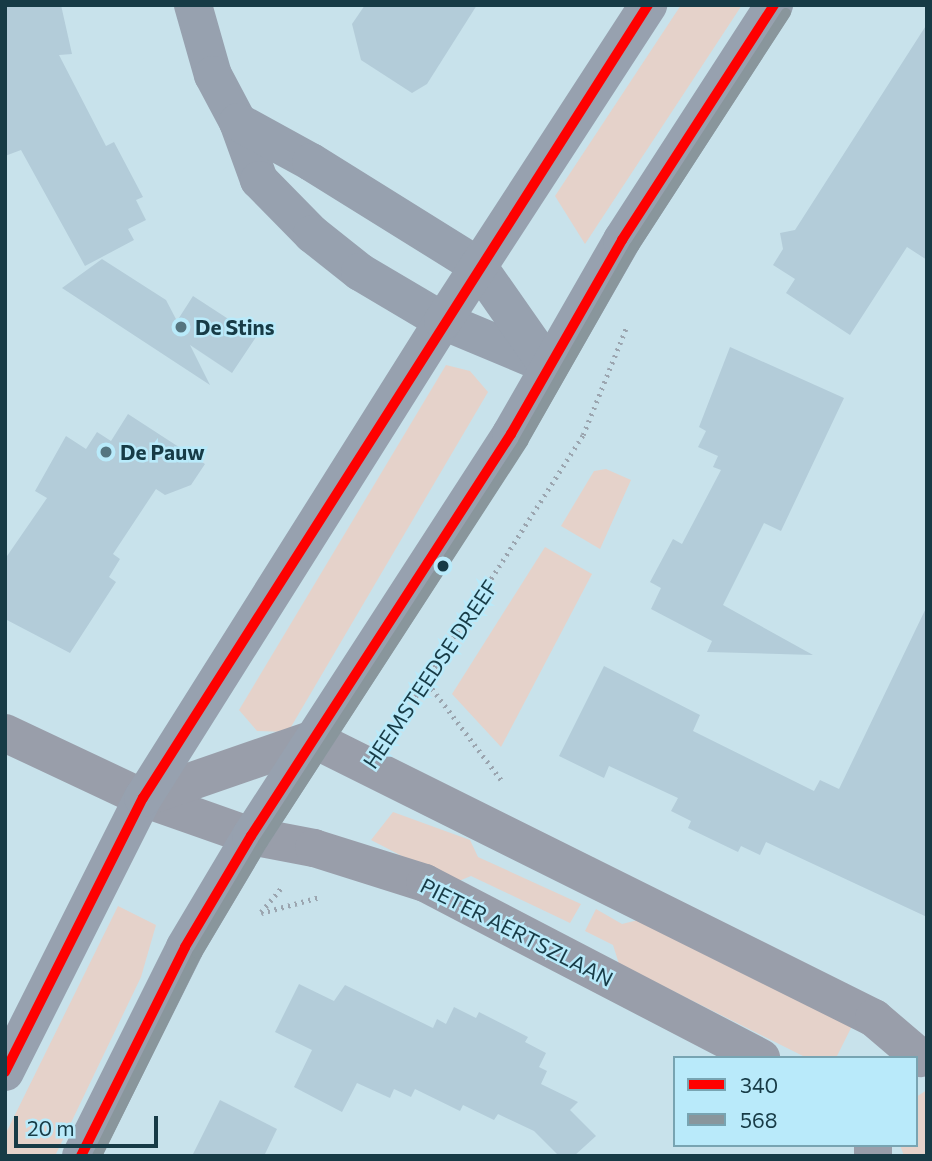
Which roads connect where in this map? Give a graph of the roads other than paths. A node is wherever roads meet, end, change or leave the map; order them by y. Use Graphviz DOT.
graph roads {
  1 [pos="193,5"];
  2 [pos="648,5"];
  3 [pos="774,5"];
  4 [pos="238,122"];
  5 [pos="478,266"];
  6 [pos="443,321"];
  7 [pos="548,365"];
  8 [pos="5,733"];
  9 [pos="313,739"];
  10 [pos="143,798"];
  11 [pos="251,836"];
  12 [pos="757,1056"];
  13 [pos="918,1056"];
  14 [pos="5,1072"];
  15 [pos="81,1156"];
  1 -- 4 [label="main road"];
  2 -- 5 [label="main road"];
  3 -- 7 [label="main road"];
  4 -- 5 [label="main road"];
  4 -- 6 [label="main road"];
  5 -- 6 [label="main road"];
  5 -- 7 [label="main road"];
  6 -- 7 [label="main road"];
  6 -- 10 [label="main road"];
  7 -- 9 [label="main road"];
  8 -- 10 [label="street, PIETER AERTSZLAAN"];
  9 -- 10 [label="street"];
  9 -- 11 [label="main road"];
  9 -- 13 [label="street"];
  10 -- 11 [label="street, PIETER AERTSZLAAN"];
  10 -- 14 [label="main road"];
  11 -- 12 [label="street, PIETER AERTSZLAAN"];
  11 -- 15 [label="main road"];
}
